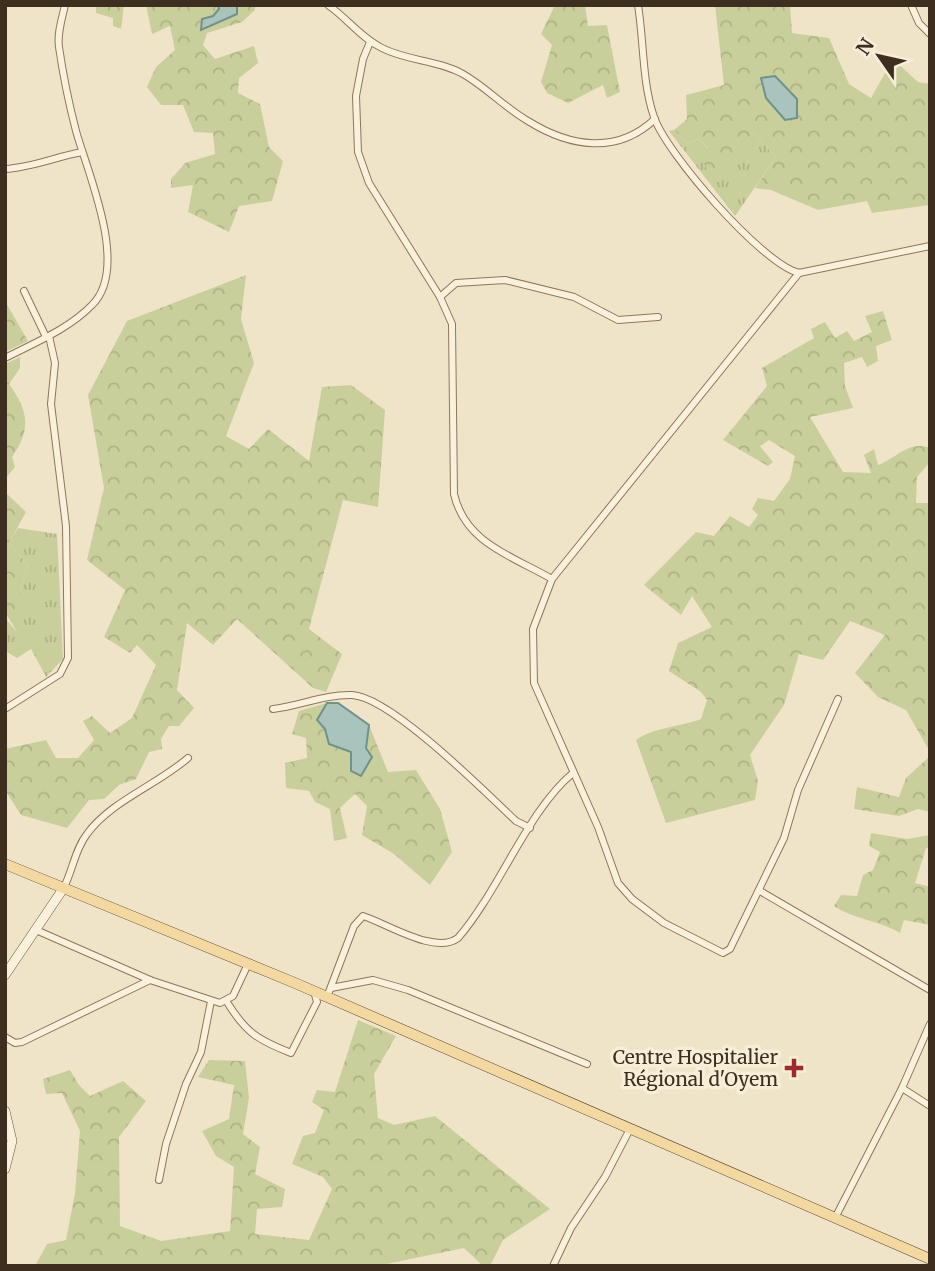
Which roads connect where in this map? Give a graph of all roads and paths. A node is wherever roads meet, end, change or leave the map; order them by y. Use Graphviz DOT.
graph roads {
  1 [pos="65,5"];
  2 [pos="328,5"];
  3 [pos="638,5"];
  4 [pos="911,5"];
  5 [pos="930,34"];
  6 [pos="369,41"];
  7 [pos="655,119"];
  8 [pos="82,152"];
  9 [pos="5,169"];
  10 [pos="930,246"];
  11 [pos="799,273"];
  12 [pos="24,291"];
  13 [pos="440,297"];
  14 [pos="658,317"];
  15 [pos="48,336"];
  16 [pos="5,358"];
  17 [pos="552,579"];
  18 [pos="838,699"];
  19 [pos="5,709"];
  20 [pos="273,709"];
  21 [pos="188,758"];
  22 [pos="573,773"];
  23 [pos="530,828"];
  24 [pos="5,864"];
  25 [pos="62,889"];
  26 [pos="760,891"];
  27 [pos="36,930"];
  28 [pos="248,964"];
  29 [pos="5,975"];
  30 [pos="150,980"];
  31 [pos="930,990"];
  32 [pos="314,991"];
  33 [pos="329,993"];
  34 [pos="211,1001"];
  35 [pos="227,1002"];
  36 [pos="930,1024"];
  37 [pos="5,1037"];
  38 [pos="587,1064"];
  39 [pos="902,1088"];
  40 [pos="930,1106"];
  41 [pos="5,1111"];
  42 [pos="630,1129"];
  43 [pos="5,1170"];
  44 [pos="159,1180"];
  45 [pos="835,1218"];
  46 [pos="930,1259"];
  47 [pos="553,1266"];
  1 -- 8 [label="street"];
  2 -- 6 [label="street"];
  3 -- 7 [label="street"];
  4 -- 5 [label="street"];
  6 -- 7 [label="street"];
  6 -- 13 [label="street"];
  7 -- 11 [label="street"];
  8 -- 9 [label="street"];
  8 -- 15 [label="street"];
  10 -- 11 [label="street"];
  11 -- 17 [label="street"];
  12 -- 15 [label="street"];
  13 -- 14 [label="street"];
  13 -- 17 [label="street"];
  15 -- 16 [label="street"];
  15 -- 19 [label="street"];
  17 -- 22 [label="street"];
  18 -- 26 [label="street"];
  20 -- 23 [label="street"];
  21 -- 25 [label="street"];
  22 -- 23 [label="street"];
  22 -- 26 [label="street"];
  23 -- 33 [label="street"];
  24 -- 25 [label="main road"];
  25 -- 27 [label="main road"];
  25 -- 28 [label="main road"];
  26 -- 31 [label="street"];
  27 -- 29 [label="main road"];
  27 -- 30 [label="street"];
  28 -- 32 [label="main road"];
  28 -- 35 [label="street"];
  30 -- 34 [label="street"];
  30 -- 37 [label="street"];
  32 -- 33 [label="main road"];
  32 -- 35 [label="street"];
  33 -- 38 [label="street"];
  33 -- 42 [label="main road"];
  34 -- 35 [label="street"];
  34 -- 44 [label="street"];
  36 -- 39 [label="street"];
  39 -- 40 [label="street"];
  39 -- 45 [label="street"];
  41 -- 43 [label="main road"];
  42 -- 45 [label="main road"];
  42 -- 47 [label="street"];
  45 -- 46 [label="main road"];
}
